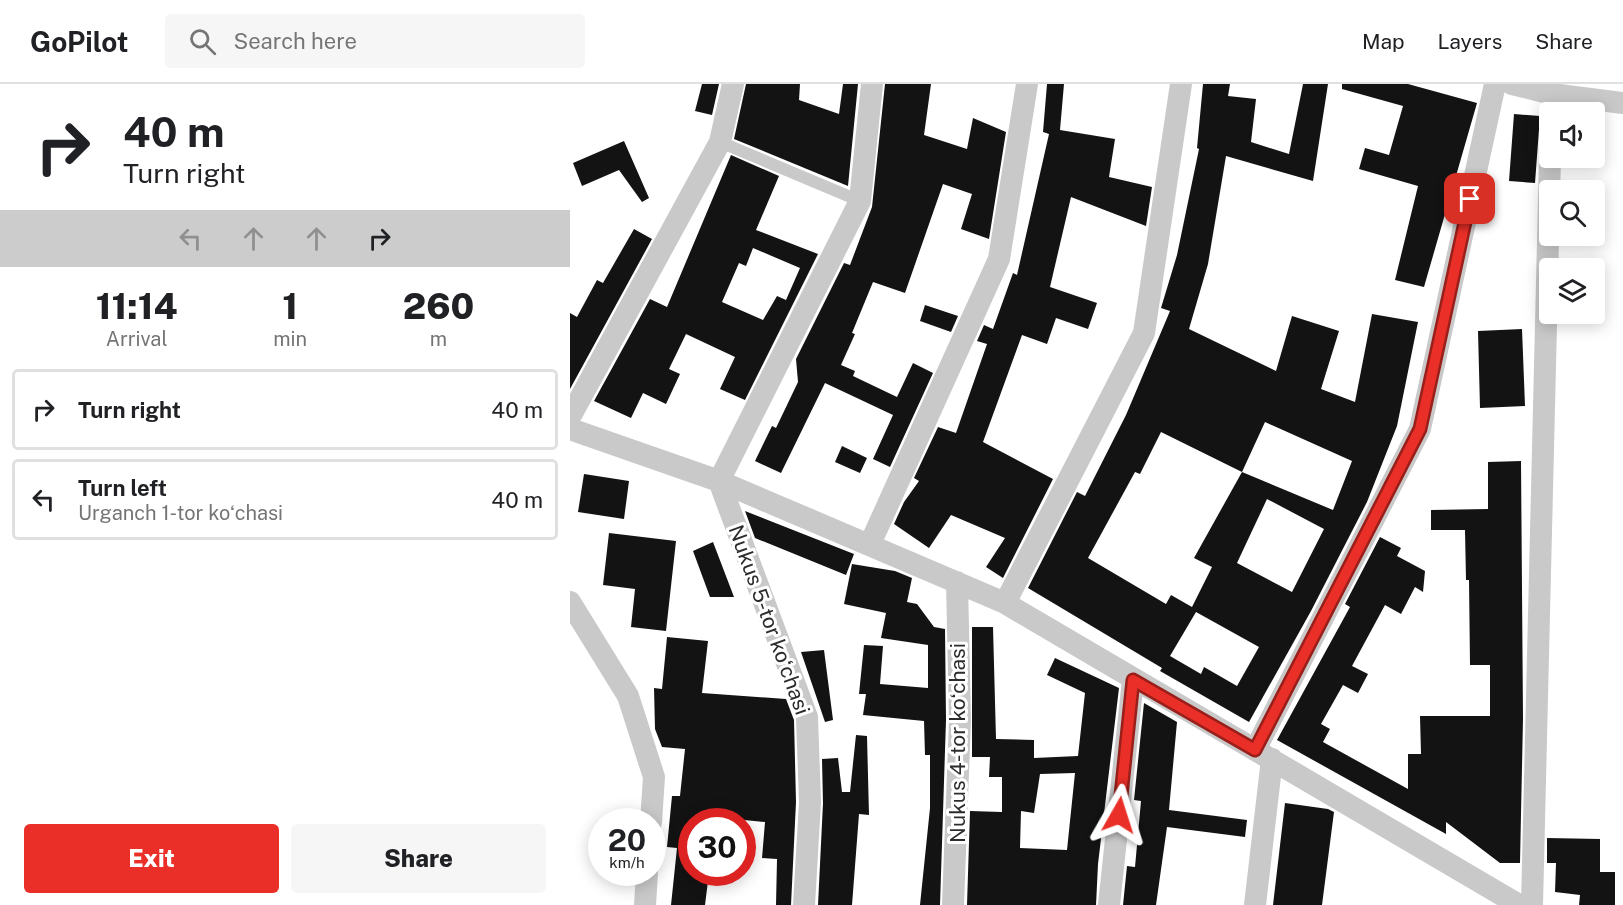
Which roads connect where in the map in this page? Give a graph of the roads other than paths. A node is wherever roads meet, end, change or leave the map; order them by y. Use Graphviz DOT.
graph roads {
  1 [pos="734,84"];
  2 [pos="872,84"];
  3 [pos="1027,84"];
  4 [pos="1181,84"];
  5 [pos="1495,84"];
  6 [pos="1512,84"];
  7 [pos="1552,97"];
  8 [pos="1623,103"];
  9 [pos="720,142"];
  10 [pos="1550,168"];
  11 [pos="860,201"];
  12 [pos="570,417"];
  13 [pos="570,429"];
  14 [pos="719,481"];
  15 [pos="870,544"];
  16 [pos="957,582"];
  17 [pos="570,602"];
  18 [pos="1005,603"];
  19 [pos="1133,680"];
  20 [pos="1263,755"];
  21 [pos="652,808"];
  22 [pos="646,886"];
  23 [pos="645,905"];
  24 [pos="804,905"];
  25 [pos="953,905"];
  26 [pos="1109,905"];
  27 [pos="1255,905"];
  28 [pos="1519,905"];
  29 [pos="1532,905"];
  1 -- 9 [label="street"];
  2 -- 11 [label="street"];
  3 -- 15 [label="street"];
  4 -- 18 [label="street"];
  5 -- 20 [label="street"];
  6 -- 7 [label="street"];
  7 -- 8 [label="street"];
  9 -- 11 [label="lane"];
  9 -- 12 [label="street"];
  10 -- 29 [label="street"];
  11 -- 14 [label="street"];
  13 -- 14 [label="street"];
  14 -- 15 [label="street"];
  14 -- 24 [label="street, Nukus 5-tor koʻchasi"];
  15 -- 16 [label="street"];
  16 -- 18 [label="street"];
  16 -- 25 [label="street, Nukus 4-tor koʻchasi"];
  17 -- 21 [label="street"];
  18 -- 19 [label="street"];
  19 -- 20 [label="street"];
  19 -- 26 [label="street"];
  20 -- 27 [label="street"];
  20 -- 28 [label="street"];
  22 -- 23 [label="street"];
}
